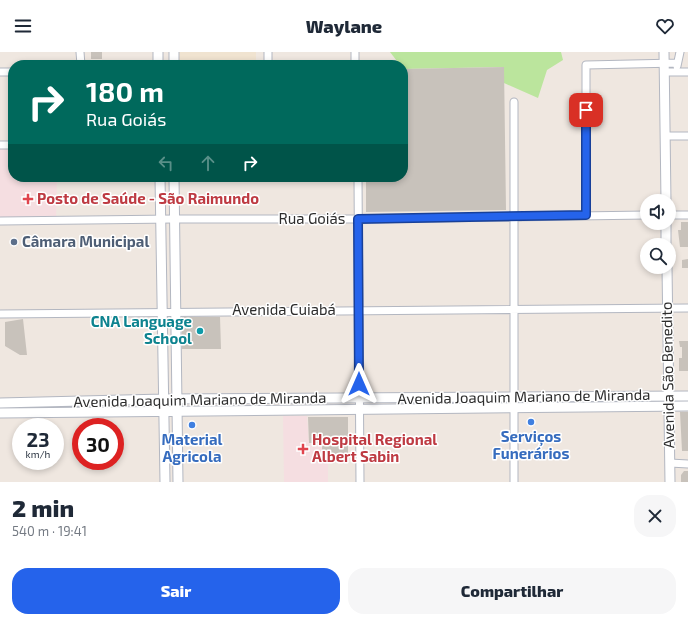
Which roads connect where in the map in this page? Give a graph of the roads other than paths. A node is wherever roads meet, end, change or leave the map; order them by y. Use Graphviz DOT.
graph roads {
  1 [pos="268,52"];
  2 [pos="664,52"];
  3 [pos="680,52"];
  4 [pos="268,60"];
  5 [pos="677,63"];
  6 [pos="664,68"];
  7 [pos="675,72"];
  8 [pos="688,72"];
  9 [pos="514,102"];
  10 [pos="666,136"];
  11 [pos="688,136"];
  12 [pos="160,182"];
  13 [pos="174,182"];
  14 [pos="358,182"];
  15 [pos="666,194"];
  16 [pos="586,215"];
  17 [pos="640,215"];
  18 [pos="676,215"];
  19 [pos="688,215"];
  20 [pos="514,216"];
  21 [pos="160,219"];
  22 [pos="174,219"];
  23 [pos="358,219"];
  24 [pos="0,222"];
  25 [pos="667,274"];
  26 [pos="667,308"];
  27 [pos="688,308"];
  28 [pos="514,309"];
  29 [pos="360,310"];
  30 [pos="161,311"];
  31 [pos="175,311"];
  32 [pos="0,314"];
  33 [pos="668,396"];
  34 [pos="688,396"];
  35 [pos="514,397"];
  36 [pos="597,397"];
  37 [pos="164,399"];
  38 [pos="296,399"];
  39 [pos="359,399"];
  40 [pos="176,400"];
  41 [pos="688,406"];
  42 [pos="597,407"];
  43 [pos="669,407"];
  44 [pos="3,408"];
  45 [pos="514,408"];
  46 [pos="163,410"];
  47 [pos="176,410"];
  48 [pos="297,410"];
  49 [pos="359,410"];
  50 [pos="670,463"];
  51 [pos="688,464"];
  52 [pos="165,482"];
  53 [pos="178,482"];
  54 [pos="360,482"];
  55 [pos="514,482"];
  56 [pos="670,482"];
  1 -- 4 [label="street"];
  2 -- 6 [label="street"];
  3 -- 5 [label="street"];
  5 -- 6 [label="street"];
  5 -- 7 [label="street"];
  6 -- 7 [label="street"];
  6 -- 10 [label="street"];
  6 -- 16 [label="street"];
  7 -- 8 [label="street"];
  9 -- 20 [label="street"];
  10 -- 11 [label="street"];
  10 -- 15 [label="street"];
  12 -- 21 [label="street"];
  13 -- 22 [label="street"];
  14 -- 23 [label="street"];
  16 -- 17 [label="street, Rua Goiás"];
  16 -- 20 [label="street, Rua Goiás"];
  18 -- 19 [label="street"];
  20 -- 23 [label="street, Rua Goiás"];
  20 -- 28 [label="street"];
  21 -- 22 [label="street, Rua Goiás"];
  21 -- 24 [label="street, Rua Goiás"];
  21 -- 30 [label="street"];
  22 -- 23 [label="street, Rua Goiás"];
  22 -- 31 [label="street"];
  23 -- 29 [label="street"];
  25 -- 26 [label="street, Avenida São Benedito"];
  26 -- 27 [label="street, Avenida Cuiabá"];
  26 -- 28 [label="street, Avenida Cuiabá"];
  26 -- 33 [label="street, Avenida São Benedito"];
  28 -- 29 [label="street, Avenida Cuiabá"];
  28 -- 35 [label="street"];
  29 -- 31 [label="street, Avenida Cuiabá"];
  29 -- 39 [label="street"];
  30 -- 31 [label="street, Avenida Cuiabá"];
  30 -- 32 [label="street, Avenida Cuiabá"];
  30 -- 37 [label="street"];
  31 -- 40 [label="street"];
  33 -- 34 [label="street, Avenida Joaquim Mariano de Miranda"];
  33 -- 36 [label="street, Avenida Joaquim Mariano de Miranda"];
  33 -- 43 [label="street, Avenida São Benedito"];
  35 -- 36 [label="street, Avenida Joaquim Mariano de Miranda"];
  35 -- 39 [label="street, Avenida Joaquim Mariano de Miranda"];
  35 -- 45 [label="street"];
  36 -- 42 [label="street"];
  37 -- 40 [label="street, Avenida Joaquim Mariano de Miranda"];
  37 -- 44 [label="street, Avenida Joaquim Mariano de Miranda"];
  37 -- 46 [label="street"];
  38 -- 39 [label="street, Avenida Joaquim Mariano de Miranda"];
  38 -- 40 [label="street, Avenida Joaquim Mariano de Miranda"];
  38 -- 48 [label="street"];
  39 -- 49 [label="street"];
  40 -- 47 [label="street"];
  41 -- 43 [label="street, Avenida Joaquim Mariano de Miranda"];
  42 -- 43 [label="street, Avenida Joaquim Mariano de Miranda"];
  42 -- 45 [label="street, Avenida Joaquim Mariano de Miranda"];
  43 -- 50 [label="street, Avenida São Benedito"];
  44 -- 46 [label="street, Avenida Joaquim Mariano de Miranda"];
  45 -- 49 [label="street, Avenida Joaquim Mariano de Miranda"];
  45 -- 55 [label="street"];
  46 -- 47 [label="street, Avenida Joaquim Mariano de Miranda"];
  46 -- 52 [label="street"];
  47 -- 48 [label="street, Avenida Joaquim Mariano de Miranda"];
  47 -- 53 [label="street"];
  48 -- 49 [label="street, Avenida Joaquim Mariano de Miranda"];
  49 -- 54 [label="street"];
  50 -- 51 [label="street"];
  50 -- 56 [label="street, Avenida São Benedito"];
}
